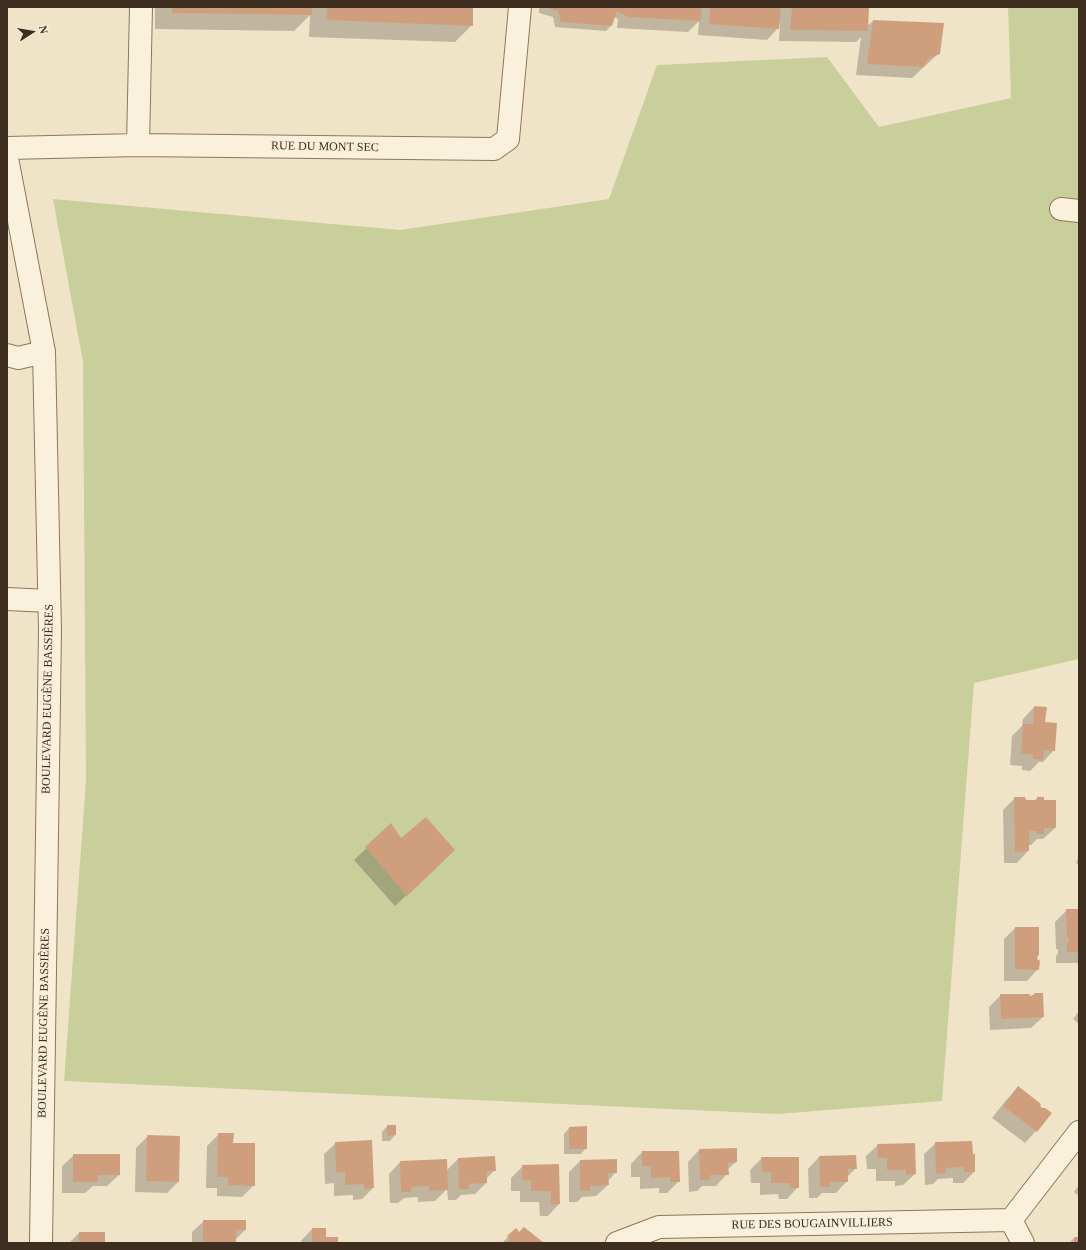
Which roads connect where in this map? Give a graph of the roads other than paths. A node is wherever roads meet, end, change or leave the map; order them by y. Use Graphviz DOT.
graph roads {
  1 [pos="141,7"];
  2 [pos="520,7"];
  3 [pos="138,145"];
  4 [pos="7,148"];
  5 [pos="7,158"];
  6 [pos="44,352"];
  7 [pos="7,355"];
  8 [pos="7,599"];
  9 [pos="49,601"];
  10 [pos="1079,1132"];
  11 [pos="1011,1220"];
  12 [pos="41,1243"];
  13 [pos="616,1243"];
  14 [pos="1023,1243"];
  1 -- 3 [label="street"];
  2 -- 3 [label="street, RUE DU MONT SEC"];
  3 -- 4 [label="street, RUE DU MONT SEC"];
  5 -- 6 [label="street, BOULEVARD EUGÈNE BASSIÈRES"];
  6 -- 7 [label="street"];
  6 -- 9 [label="street, BOULEVARD EUGÈNE BASSIÈRES"];
  8 -- 9 [label="street"];
  9 -- 12 [label="street, BOULEVARD EUGÈNE BASSIÈRES"];
  10 -- 11 [label="street"];
  11 -- 13 [label="street, RUE DES BOUGAINVILLIERS"];
  11 -- 14 [label="street"];
}
